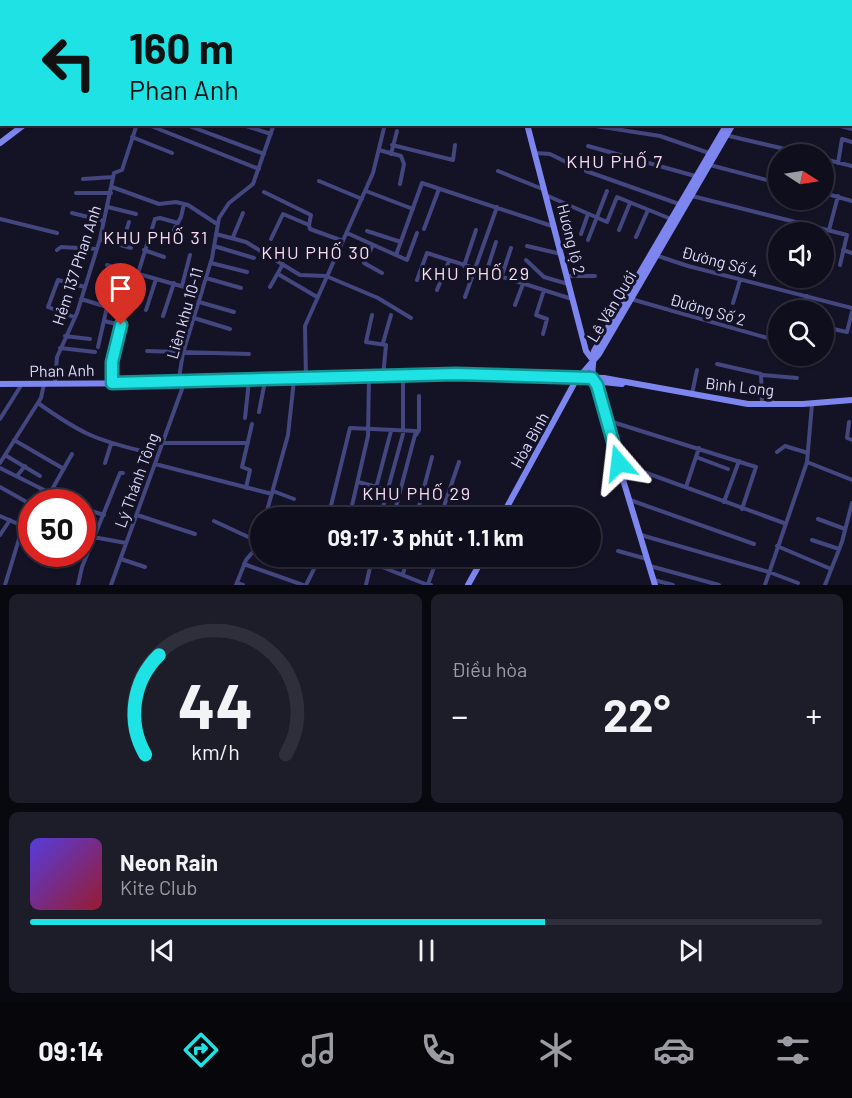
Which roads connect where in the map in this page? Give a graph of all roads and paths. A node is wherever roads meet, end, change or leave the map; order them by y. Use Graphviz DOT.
graph roads {
  1 [pos="22,126"];
  2 [pos="136,126"];
  3 [pos="151,126"];
  4 [pos="189,126"];
  5 [pos="246,126"];
  6 [pos="273,126"];
  7 [pos="528,126"];
  8 [pos="596,126"];
  9 [pos="625,126"];
  10 [pos="726,126"];
  11 [pos="731,126"];
  12 [pos="384,128"];
  13 [pos="397,131"];
  14 [pos="624,131"];
  15 [pos="271,134"];
  16 [pos="723,135"];
  17 [pos="132,137"];
  18 [pos="852,142"];
  19 [pos="0,143"];
  20 [pos="392,145"];
  21 [pos="455,145"];
  22 [pos="588,146"];
  23 [pos="768,147"];
  24 [pos="380,150"];
  25 [pos="172,153"];
  26 [pos="535,153"];
  27 [pos="709,153"];
  28 [pos="264,154"];
  29 [pos="391,154"];
  30 [pos="834,162"];
  31 [pos="838,163"];
  32 [pos="709,164"];
  33 [pos="852,166"];
  34 [pos="259,169"];
  35 [pos="580,169"];
  36 [pos="498,171"];
  37 [pos="586,171"];
  38 [pos="695,176"];
  39 [pos="113,177"];
  40 [pos="83,179"];
  41 [pos="768,180"];
  42 [pos="319,181"];
  43 [pos="400,184"];
  44 [pos="112,188"];
  45 [pos="439,189"];
  46 [pos="366,191"];
  47 [pos="607,191"];
  48 [pos="264,192"];
  49 [pos="76,193"];
  50 [pos="111,193"];
  51 [pos="547,193"];
  52 [pos="687,195"];
  53 [pos="834,195"];
  54 [pos="838,196"];
  55 [pos="362,199"];
  56 [pos="852,201"];
  57 [pos="630,203"];
  58 [pos="184,204"];
  59 [pos="679,204"];
  60 [pos="108,207"];
  61 [pos="496,207"];
  62 [pos="413,209"];
  63 [pos="648,210"];
  64 [pos="72,213"];
  65 [pos="243,213"];
  66 [pos="136,214"];
  67 [pos="588,214"];
  68 [pos="596,217"];
  69 [pos="0,219"];
  70 [pos="671,219"];
  71 [pos="104,221"];
  72 [pos="129,222"];
  73 [pos="796,222"];
  74 [pos="831,222"];
  75 [pos="178,223"];
  76 [pos="217,224"];
  77 [pos="309,225"];
  78 [pos="555,227"];
  79 [pos="424,229"];
  80 [pos="476,230"];
  81 [pos="619,230"];
  82 [pos="367,231"];
  83 [pos="834,231"];
  84 [pos="57,233"];
  85 [pos="346,233"];
  86 [pos="417,233"];
  87 [pos="216,234"];
  88 [pos="581,234"];
  89 [pos="233,237"];
  90 [pos="636,237"];
  91 [pos="100,239"];
  92 [pos="271,239"];
  93 [pos="588,240"];
  94 [pos="343,241"];
  95 [pos="401,242"];
  96 [pos="496,242"];
  97 [pos="167,243"];
  98 [pos="122,244"];
  99 [pos="373,245"];
  100 [pos="214,246"];
  101 [pos="527,246"];
  102 [pos="131,248"];
  103 [pos="511,248"];
  104 [pos="57,249"];
  105 [pos="97,249"];
  106 [pos="144,250"];
  107 [pos="843,250"];
  108 [pos="852,253"];
  109 [pos="562,254"];
  110 [pos="654,254"];
  111 [pos="190,255"];
  112 [pos="396,255"];
  113 [pos="164,257"];
  114 [pos="254,258"];
  115 [pos="526,260"];
  116 [pos="449,261"];
  117 [pos="210,263"];
  118 [pos="283,264"];
  119 [pos="107,265"];
  120 [pos="840,265"];
  121 [pos="464,267"];
  122 [pos="473,269"];
  123 [pos="247,272"];
  124 [pos="136,273"];
  125 [pos="382,273"];
  126 [pos="486,273"];
  127 [pos="278,274"];
  128 [pos="326,276"];
  129 [pos="567,276"];
  130 [pos="595,276"];
  131 [pos="206,278"];
  132 [pos="501,278"];
  133 [pos="156,279"];
  134 [pos="110,280"];
  135 [pos="417,280"];
  136 [pos="740,280"];
  137 [pos="174,283"];
  138 [pos="523,284"];
  139 [pos="569,284"];
  140 [pos="182,286"];
  141 [pos="85,287"];
  142 [pos="270,287"];
  143 [pos="241,288"];
  144 [pos="437,290"];
  145 [pos="544,290"];
  146 [pos="202,292"];
  147 [pos="130,296"];
  148 [pos="807,296"];
  149 [pos="317,297"];
  150 [pos="465,297"];
  151 [pos="81,299"];
  152 [pos="573,299"];
  153 [pos="631,299"];
  154 [pos="806,300"];
  155 [pos="199,302"];
  156 [pos="733,303"];
  157 [pos="515,305"];
  158 [pos="146,310"];
  159 [pos="852,310"];
  160 [pos="234,312"];
  161 [pos="372,315"];
  162 [pos="391,315"];
  163 [pos="163,316"];
  164 [pos="74,317"];
  165 [pos="194,318"];
  166 [pos="411,318"];
  167 [pos="104,321"];
  168 [pos="121,325"];
  169 [pos="230,329"];
  170 [pos="834,329"];
  171 [pos="543,334"];
  172 [pos="65,336"];
  173 [pos="768,338"];
  174 [pos="90,339"];
  175 [pos="383,343"];
  176 [pos="98,347"];
  177 [pos="60,348"];
  178 [pos="147,351"];
  179 [pos="95,352"];
  180 [pos="183,353"];
  181 [pos="249,354"];
  182 [pos="592,359"];
  183 [pos="717,364"];
  184 [pos="697,370"];
  185 [pos="763,375"];
  186 [pos="403,376"];
  187 [pos="369,377"];
  188 [pos="383,377"];
  189 [pos="581,377"];
  190 [pos="797,378"];
  191 [pos="294,379"];
  192 [pos="306,379"];
  193 [pos="265,380"];
  194 [pos="595,380"];
  195 [pos="249,381"];
  196 [pos="112,383"];
  197 [pos="181,383"];
  198 [pos="0,384"];
  199 [pos="22,384"];
  200 [pos="44,384"];
  201 [pos="55,384"];
  202 [pos="772,387"];
  203 [pos="692,394"];
  204 [pos="419,396"];
  205 [pos="852,399"];
  206 [pos="38,403"];
  207 [pos="762,404"];
  208 [pos="772,404"];
  209 [pos="812,404"];
  210 [pos="259,412"];
  211 [pos="245,418"];
  212 [pos="0,419"];
  213 [pos="606,420"];
  214 [pos="849,422"];
  215 [pos="252,424"];
  216 [pos="369,430"];
  217 [pos="391,431"];
  218 [pos="403,431"];
  219 [pos="416,435"];
  220 [pos="14,440"];
  221 [pos="852,440"];
  222 [pos="163,443"];
  223 [pos="248,443"];
  224 [pos="111,444"];
  225 [pos="699,448"];
  226 [pos="146,452"];
  227 [pos="777,452"];
  228 [pos="808,453"];
  229 [pos="72,454"];
  230 [pos="5,455"];
  231 [pos="432,457"];
  232 [pos="696,458"];
  233 [pos="1,460"];
  234 [pos="739,461"];
  235 [pos="459,462"];
  236 [pos="807,462"];
  237 [pos="105,463"];
  238 [pos="619,463"];
  239 [pos="155,464"];
  240 [pos="25,466"];
  241 [pos="0,468"];
  242 [pos="63,469"];
  243 [pos="728,469"];
  244 [pos="123,473"];
  245 [pos="17,476"];
  246 [pos="40,476"];
  247 [pos="852,480"];
  248 [pos="358,482"];
  249 [pos="0,488"];
  250 [pos="246,488"];
  251 [pos="376,488"];
  252 [pos="686,488"];
  253 [pos="40,489"];
  254 [pos="52,489"];
  255 [pos="388,490"];
  256 [pos="272,493"];
  257 [pos="400,493"];
  258 [pos="18,498"];
  259 [pos="294,499"];
  260 [pos="630,500"];
  261 [pos="724,502"];
  262 [pos="852,503"];
  263 [pos="269,507"];
  264 [pos="331,507"];
  265 [pos="352,507"];
  266 [pos="383,507"];
  267 [pos="396,507"];
  268 [pos="419,507"];
  269 [pos="444,507"];
  270 [pos="510,507"];
  271 [pos="742,509"];
  272 [pos="96,512"];
  273 [pos="104,515"];
  274 [pos="136,515"];
  275 [pos="0,516"];
  276 [pos="11,519"];
  277 [pos="818,519"];
  278 [pos="214,521"];
  279 [pos="18,523"];
  280 [pos="785,523"];
  281 [pos="845,529"];
  282 [pos="195,534"];
  283 [pos="0,535"];
  284 [pos="640,535"];
  285 [pos="96,537"];
  286 [pos="250,538"];
  287 [pos="812,540"];
  288 [pos="18,542"];
  289 [pos="126,543"];
  290 [pos="754,544"];
  291 [pos="777,546"];
  292 [pos="839,549"];
  293 [pos="618,551"];
  294 [pos="250,555"];
  295 [pos="121,559"];
  296 [pos="648,563"];
  297 [pos="244,564"];
  298 [pos="82,567"];
  299 [pos="145,567"];
  300 [pos="315,567"];
  301 [pos="369,567"];
  302 [pos="384,567"];
  303 [pos="406,567"];
  304 [pos="435,567"];
  305 [pos="476,567"];
  306 [pos="831,569"];
  307 [pos="769,572"];
  308 [pos="404,574"];
  309 [pos="654,582"];
  310 [pos="798,583"];
  311 [pos="236,584"];
  312 [pos="5,585"];
  313 [pos="78,585"];
  314 [pos="111,585"];
  315 [pos="243,585"];
  316 [pos="305,585"];
  317 [pos="366,585"];
  318 [pos="429,585"];
  319 [pos="466,585"];
  320 [pos="673,585"];
  321 [pos="719,585"];
  322 [pos="765,585"];
  323 [pos="825,585"];
  1 -- 19 [label="main road"];
  2 -- 17 [label="street, Hẻm 137 Phan Anh"];
  3 -- 34 [label="street"];
  4 -- 28 [label="street"];
  5 -- 15 [label="street"];
  6 -- 15 [label="street, Liên khu 10-11"];
  7 -- 26 [label="main road, Hương lộ 2"];
  8 -- 14 [label="street"];
  9 -- 14 [label="street"];
  10 -- 16 [label="main road, Lê Văn Quới"];
  11 -- 16 [label="main road, Lê Văn Quới"];
  12 -- 24 [label="street"];
  13 -- 20 [label="street"];
  14 -- 27 [label="street"];
  15 -- 28 [label="street, Liên khu 10-11"];
  16 -- 23 [label="street"];
  16 -- 27 [label="main road, Lê Văn Quới"];
  16 -- 32 [label="main road, Lê Văn Quới"];
  17 -- 25 [label="street"];
  17 -- 39 [label="street, Hẻm 137 Phan Anh"];
  18 -- 31 [label="street"];
  20 -- 21 [label="street"];
  20 -- 29 [label="street"];
  22 -- 38 [label="street"];
  24 -- 29 [label="street"];
  24 -- 46 [label="street"];
  26 -- 35 [label="street"];
  26 -- 51 [label="main road, Hương lộ 2"];
  27 -- 38 [label="main road, Lê Văn Quới"];
  28 -- 34 [label="street, Liên khu 10-11"];
  29 -- 43 [label="street"];
  30 -- 31 [label="street"];
  31 -- 33 [label="street"];
  32 -- 41 [label="street"];
  32 -- 52 [label="main road, Lê Văn Quới"];
  34 -- 76 [label="street, Liên khu 10-11"];
  36 -- 51 [label="street"];
  37 -- 59 [label="street"];
  38 -- 52 [label="main road, Lê Văn Quới"];
  39 -- 40 [label="street"];
  39 -- 44 [label="street, Hẻm 137 Phan Anh"];
  42 -- 55 [label="street"];
  44 -- 50 [label="street, Hẻm 137 Phan Anh"];
  44 -- 58 [label="street"];
  45 -- 61 [label="street"];
  45 -- 62 [label="street"];
  45 -- 79 [label="street"];
  46 -- 55 [label="street"];
  46 -- 62 [label="street"];
  47 -- 68 [label="street"];
  48 -- 77 [label="street"];
  49 -- 50 [label="street"];
  50 -- 60 [label="street, Hẻm 137 Phan Anh"];
  51 -- 67 [label="street"];
  51 -- 78 [label="main road, Hương lộ 2"];
  52 -- 59 [label="main road, Lê Văn Quới"];
  52 -- 73 [label="street"];
  52 -- 110 [label="main road, Lê Văn Quới"];
  53 -- 54 [label="street"];
  54 -- 56 [label="street"];
  54 -- 74 [label="street"];
  55 -- 85 [label="street"];
  57 -- 63 [label="street"];
  57 -- 68 [label="street"];
  57 -- 81 [label="street"];
  58 -- 75 [label="street"];
  58 -- 76 [label="street"];
  59 -- 70 [label="main road, Lê Văn Quới"];
  60 -- 66 [label="street"];
  60 -- 71 [label="street, Hẻm 137 Phan Anh"];
  61 -- 78 [label="street"];
  61 -- 122 [label="street"];
  62 -- 95 [label="street"];
  63 -- 70 [label="street"];
  63 -- 90 [label="street"];
  64 -- 71 [label="street"];
  65 -- 89 [label="street"];
  67 -- 68 [label="street"];
  67 -- 88 [label="street"];
  68 -- 93 [label="street"];
  69 -- 84 [label="street"];
  70 -- 110 [label="main road, Lê Văn Quới"];
  71 -- 91 [label="street, Hẻm 137 Phan Anh"];
  72 -- 98 [label="street"];
  75 -- 97 [label="street"];
  75 -- 106 [label="street"];
  76 -- 87 [label="street, Liên khu 10-11"];
  77 -- 92 [label="street"];
  77 -- 94 [label="street"];
  78 -- 109 [label="main road, Hương lộ 2"];
  80 -- 121 [label="street"];
  82 -- 95 [label="street"];
  83 -- 107 [label="street"];
  85 -- 94 [label="street"];
  85 -- 99 [label="street"];
  86 -- 112 [label="street"];
  87 -- 89 [label="street"];
  87 -- 100 [label="street, Liên khu 10-11"];
  89 -- 118 [label="street"];
  91 -- 98 [label="street"];
  91 -- 105 [label="street, Hẻm 137 Phan Anh"];
  94 -- 128 [label="street"];
  95 -- 112 [label="street"];
  96 -- 126 [label="street"];
  98 -- 102 [label="street"];
  99 -- 112 [label="street"];
  99 -- 125 [label="street"];
  100 -- 114 [label="street"];
  100 -- 117 [label="street, Liên khu 10-11"];
  101 -- 109 [label="street"];
  103 -- 132 [label="street"];
  104 -- 105 [label="street"];
  105 -- 141 [label="street, Hẻm 137 Phan Anh"];
  106 -- 113 [label="street"];
  106 -- 124 [label="street"];
  107 -- 108 [label="street"];
  107 -- 120 [label="street"];
  109 -- 129 [label="main road, Hương lộ 2"];
  110 -- 136 [label="street, Đường Số 4"];
  110 -- 153 [label="main road, Lê Văn Quới"];
  110 -- 182 [label="main road, Lê Văn Quới"];
  111 -- 140 [label="street"];
  115 -- 139 [label="street"];
  116 -- 121 [label="street"];
  116 -- 135 [label="street"];
  116 -- 144 [label="street"];
  117 -- 123 [label="street"];
  117 -- 131 [label="street, Liên khu 10-11"];
  118 -- 127 [label="street"];
  118 -- 128 [label="street"];
  119 -- 124 [label="street"];
  121 -- 122 [label="street"];
  122 -- 126 [label="street"];
  122 -- 150 [label="street"];
  124 -- 133 [label="street"];
  124 -- 147 [label="street"];
  126 -- 132 [label="street"];
  127 -- 142 [label="street"];
  127 -- 149 [label="street"];
  128 -- 149 [label="street"];
  128 -- 166 [label="street"];
  129 -- 130 [label="street"];
  129 -- 139 [label="main road, Hương lộ 2"];
  131 -- 143 [label="street"];
  131 -- 146 [label="street, Liên khu 10-11"];
  132 -- 138 [label="street"];
  133 -- 137 [label="street"];
  133 -- 158 [label="street"];
  134 -- 147 [label="street"];
  136 -- 148 [label="street, Đường Số 4"];
  136 -- 156 [label="street"];
  137 -- 140 [label="street"];
  137 -- 163 [label="street"];
  138 -- 145 [label="street"];
  138 -- 157 [label="street"];
  139 -- 152 [label="main road, Hương lộ 2"];
  140 -- 146 [label="street"];
  141 -- 151 [label="street, Hẻm 137 Phan Anh"];
  141 -- 164 [label="street"];
  145 -- 152 [label="street"];
  145 -- 171 [label="street"];
  146 -- 155 [label="street, Liên khu 10-11"];
  147 -- 168 [label="street"];
  148 -- 154 [label="street"];
  148 -- 159 [label="street, Đường Số 4"];
  149 -- 192 [label="street"];
  151 -- 164 [label="street, Hẻm 137 Phan Anh"];
  151 -- 167 [label="street"];
  152 -- 182 [label="main road, Hương lộ 2"];
  153 -- 173 [label="street, Đường Số 2"];
  153 -- 182 [label="main road, Lê Văn Quới"];
  155 -- 160 [label="street"];
  155 -- 165 [label="street, Liên khu 10-11"];
  159 -- 170 [label="street"];
  161 -- 175 [label="street"];
  162 -- 175 [label="street"];
  164 -- 172 [label="street, Hẻm 137 Phan Anh"];
  165 -- 169 [label="street"];
  165 -- 180 [label="street, Liên khu 10-11"];
  167 -- 168 [label="street"];
  167 -- 176 [label="street"];
  168 -- 196 [label="street"];
  172 -- 174 [label="street"];
  172 -- 177 [label="street, Hẻm 137 Phan Anh"];
  175 -- 188 [label="street"];
  177 -- 179 [label="street"];
  177 -- 201 [label="street, Hẻm 137 Phan Anh"];
  178 -- 180 [label="street"];
  180 -- 181 [label="street"];
  180 -- 197 [label="street, Liên khu 10-11"];
  182 -- 189 [label="main road, Hòa Bình"];
  182 -- 194 [label="main road"];
  183 -- 185 [label="street"];
  184 -- 203 [label="street"];
  185 -- 190 [label="street"];
  185 -- 207 [label="street"];
  186 -- 188 [label="main road, Phan Anh"];
  186 -- 189 [label="main road, Phan Anh"];
  186 -- 218 [label="street"];
  187 -- 188 [label="main road, Phan Anh"];
  187 -- 192 [label="main road, Phan Anh"];
  187 -- 216 [label="street"];
  189 -- 194 [label="main road, Phan Anh"];
  189 -- 270 [label="main road, Hòa Bình"];
  191 -- 192 [label="main road, Phan Anh"];
  191 -- 193 [label="main road, Phan Anh"];
  191 -- 256 [label="street"];
  193 -- 195 [label="main road, Phan Anh"];
  193 -- 210 [label="street"];
  194 -- 203 [label="main road, Bình Long"];
  194 -- 213 [label="main road"];
  195 -- 197 [label="main road, Phan Anh"];
  195 -- 211 [label="street"];
  196 -- 197 [label="main road, Phan Anh"];
  196 -- 201 [label="main road, Phan Anh"];
  197 -- 222 [label="street, Lý Thánh Tông"];
  198 -- 199 [label="main road, Phan Anh"];
  199 -- 200 [label="main road, Phan Anh"];
  199 -- 212 [label="street"];
  200 -- 201 [label="main road, Phan Anh"];
  200 -- 206 [label="street"];
  202 -- 208 [label="street"];
  203 -- 207 [label="main road, Bình Long"];
  204 -- 219 [label="street"];
  205 -- 209 [label="main road, Bình Long"];
  206 -- 220 [label="street"];
  206 -- 224 [label="street"];
  207 -- 208 [label="main road, Bình Long"];
  208 -- 209 [label="main road, Bình Long"];
  209 -- 228 [label="street"];
  213 -- 225 [label="street"];
  213 -- 238 [label="main road"];
  214 -- 221 [label="street"];
  215 -- 223 [label="street"];
  216 -- 217 [label="street"];
  216 -- 248 [label="street"];
  216 -- 264 [label="street"];
  217 -- 218 [label="street"];
  217 -- 251 [label="street"];
  218 -- 219 [label="street"];
  218 -- 255 [label="street"];
  219 -- 257 [label="street"];
  220 -- 230 [label="street"];
  220 -- 242 [label="street"];
  222 -- 223 [label="street"];
  222 -- 239 [label="street, Lý Thánh Tông"];
  223 -- 250 [label="street"];
  224 -- 226 [label="street"];
  224 -- 237 [label="street"];
  225 -- 232 [label="street"];
  225 -- 234 [label="street"];
  227 -- 228 [label="street"];
  228 -- 236 [label="street"];
  229 -- 242 [label="street"];
  230 -- 233 [label="street"];
  230 -- 240 [label="street"];
  231 -- 268 [label="street"];
  232 -- 243 [label="street"];
  232 -- 252 [label="street"];
  234 -- 261 [label="street"];
  234 -- 271 [label="street"];
  235 -- 269 [label="street"];
  236 -- 247 [label="street"];
  236 -- 280 [label="street"];
  238 -- 252 [label="street"];
  238 -- 260 [label="main road"];
  239 -- 250 [label="street"];
  239 -- 274 [label="street, Lý Thánh Tông"];
  240 -- 245 [label="street"];
  240 -- 246 [label="street"];
  241 -- 245 [label="street"];
  242 -- 254 [label="street"];
  244 -- 273 [label="street"];
  245 -- 253 [label="street"];
  248 -- 251 [label="street"];
  248 -- 265 [label="street"];
  249 -- 258 [label="street"];
  250 -- 256 [label="street"];
  251 -- 255 [label="street"];
  252 -- 261 [label="street"];
  255 -- 257 [label="street"];
  255 -- 266 [label="street"];
  256 -- 259 [label="street"];
  256 -- 263 [label="street"];
  257 -- 267 [label="street"];
  260 -- 284 [label="main road"];
  260 -- 290 [label="street"];
  261 -- 271 [label="street"];
  262 -- 281 [label="street"];
  271 -- 280 [label="street"];
  272 -- 273 [label="street"];
  273 -- 285 [label="street"];
  274 -- 282 [label="street"];
  274 -- 289 [label="street, Lý Thánh Tông"];
  275 -- 276 [label="street"];
  276 -- 279 [label="street"];
  276 -- 283 [label="street"];
  277 -- 281 [label="street"];
  278 -- 286 [label="street"];
  280 -- 291 [label="street"];
  281 -- 292 [label="street"];
  284 -- 296 [label="main road"];
  284 -- 307 [label="street"];
  285 -- 289 [label="street"];
  287 -- 292 [label="street"];
  288 -- 312 [label="street"];
  289 -- 295 [label="street, Lý Thánh Tông"];
  291 -- 306 [label="street"];
  291 -- 307 [label="street"];
  292 -- 306 [label="street"];
  293 -- 296 [label="street"];
  294 -- 297 [label="street"];
  295 -- 299 [label="street"];
  295 -- 314 [label="street, Lý Thánh Tông"];
  296 -- 309 [label="main road"];
  296 -- 321 [label="street"];
  297 -- 311 [label="street"];
  297 -- 316 [label="street"];
  298 -- 313 [label="street"];
  300 -- 316 [label="street"];
  301 -- 317 [label="street"];
  302 -- 308 [label="street"];
  303 -- 308 [label="street"];
  304 -- 318 [label="street"];
  305 -- 319 [label="main road"];
  306 -- 323 [label="street"];
  307 -- 310 [label="street"];
  307 -- 322 [label="street"];
  308 -- 318 [label="street"];
  309 -- 320 [label="street"];
  311 -- 315 [label="street"];
}
